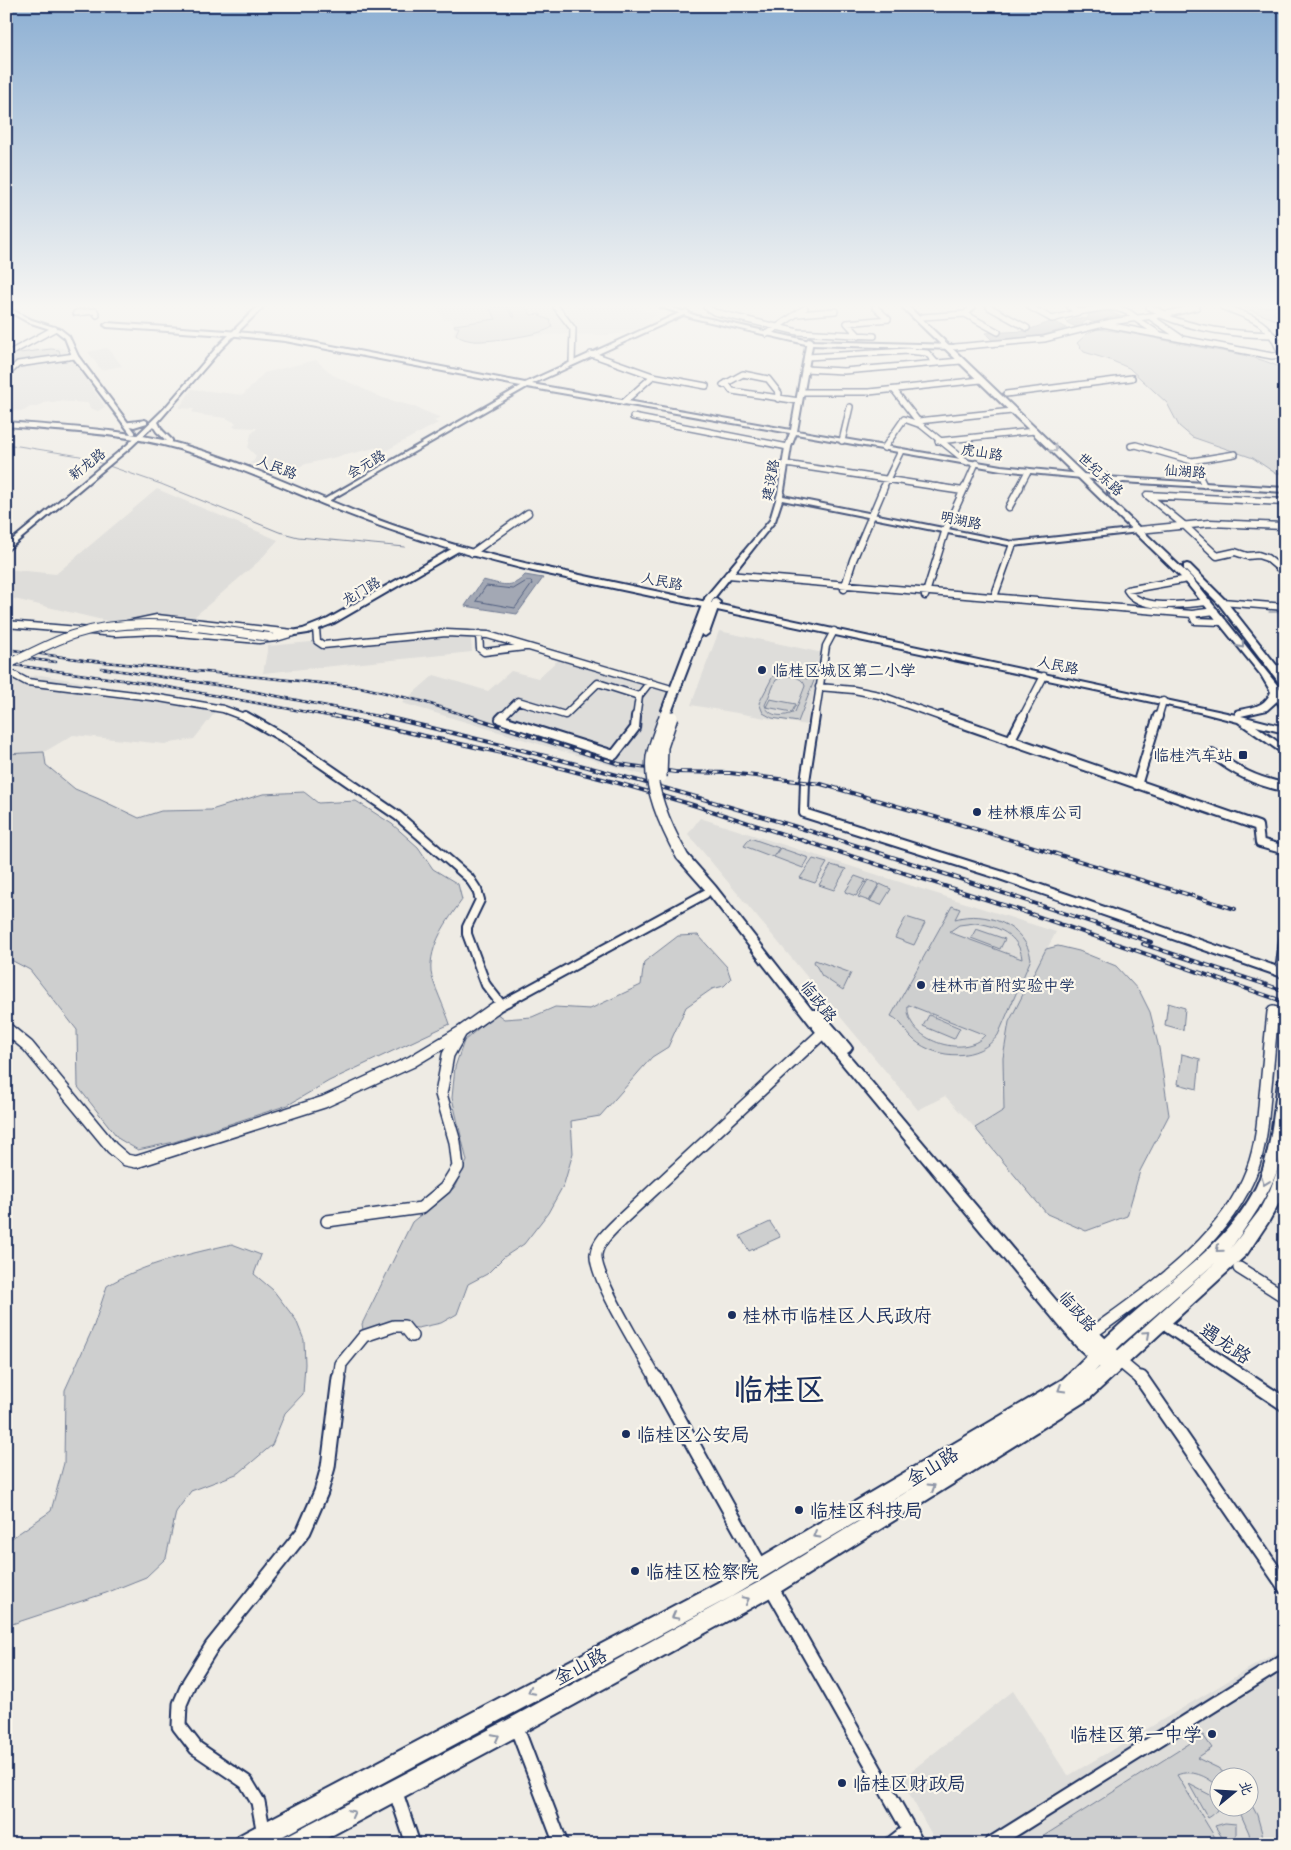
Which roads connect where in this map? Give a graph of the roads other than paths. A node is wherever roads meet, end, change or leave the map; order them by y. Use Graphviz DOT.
graph roads {
  1 [pos="103,393"];
  2 [pos="174,393"];
  3 [pos="177,393"];
  4 [pos="512,393"];
  5 [pos="574,393"];
  6 [pos="634,393"];
  7 [pos="745,393"];
  8 [pos="779,393"];
  9 [pos="801,393"];
  10 [pos="832,393"];
  11 [pos="856,393"];
  12 [pos="897,393"];
  13 [pos="994,393"];
  14 [pos="1011,393"];
  15 [pos="1006,394"];
  16 [pos="778,399"];
  17 [pos="799,401"];
  18 [pos="624,402"];
  19 [pos="850,407"];
  20 [pos="1012,411"];
  21 [pos="632,417"];
  22 [pos="797,418"];
  23 [pos="154,420"];
  24 [pos="6,422"];
  25 [pos="145,422"];
  26 [pos="919,423"];
  27 [pos="126,424"];
  28 [pos="767,427"];
  29 [pos="1035,431"];
  30 [pos="794,432"];
  31 [pos="136,435"];
  32 [pos="820,437"];
  33 [pos="170,440"];
  34 [pos="842,441"];
  35 [pos="938,441"];
  36 [pos="1131,446"];
  37 [pos="788,447"];
  38 [pos="884,448"];
  39 [pos="901,452"];
  40 [pos="1235,454"];
  41 [pos="1192,460"];
  42 [pos="1066,461"];
  43 [pos="967,462"];
  44 [pos="976,463"];
  45 [pos="786,464"];
  46 [pos="1084,466"];
  47 [pos="100,468"];
  48 [pos="1028,471"];
  49 [pos="1050,474"];
  50 [pos="1083,477"];
  51 [pos="1096,478"];
  52 [pos="887,479"];
  53 [pos="1122,480"];
  54 [pos="1204,485"];
  55 [pos="1096,489"];
  56 [pos="1285,490"];
  57 [pos="963,491"];
  58 [pos="1111,492"];
  59 [pos="779,496"];
  60 [pos="328,500"];
  61 [pos="1285,502"];
  62 [pos="1010,507"];
  63 [pos="528,513"];
  64 [pos="872,515"];
  65 [pos="1185,526"];
  66 [pos="1285,526"];
  67 [pos="946,529"];
  68 [pos="1144,530"];
  69 [pos="6,540"];
  70 [pos="1013,544"];
  71 [pos="6,549"];
  72 [pos="458,550"];
  73 [pos="474,552"];
  74 [pos="1285,573"];
  75 [pos="726,577"];
  76 [pos="1188,579"];
  77 [pos="844,587"];
  78 [pos="926,594"];
  79 [pos="994,597"];
  80 [pos="1208,602"];
  81 [pos="1222,602"];
  82 [pos="711,603"];
  83 [pos="1058,606"];
  84 [pos="1285,607"];
  85 [pos="1215,611"];
  86 [pos="1193,617"];
  87 [pos="1223,622"];
  88 [pos="6,624"];
  89 [pos="316,628"];
  90 [pos="834,631"];
  91 [pos="115,633"];
  92 [pos="293,633"];
  93 [pos="479,634"];
  94 [pos="530,647"];
  95 [pos="6,665"];
  96 [pos="1274,670"];
  97 [pos="6,675"];
  98 [pos="1044,676"];
  99 [pos="650,682"];
  100 [pos="820,687"];
  101 [pos="1281,687"];
  102 [pos="668,688"];
  103 [pos="639,696"];
  104 [pos="1163,701"];
  105 [pos="1199,706"];
  106 [pos="1285,706"];
  107 [pos="1238,715"];
  108 [pos="1285,724"];
  109 [pos="1285,730"];
  110 [pos="1010,741"];
  111 [pos="1285,752"];
  112 [pos="1212,754"];
  113 [pos="1137,785"];
  114 [pos="1285,787"];
  115 [pos="1285,850"];
  116 [pos="705,894"];
  117 [pos="1285,932"];
  118 [pos="1282,973"];
  119 [pos="501,1004"];
  120 [pos="1285,1015"];
  121 [pos="6,1028"];
  122 [pos="826,1030"];
  123 [pos="461,1032"];
  124 [pos="1285,1083"];
  125 [pos="1285,1169"];
  126 [pos="1257,1214"];
  127 [pos="327,1221"];
  128 [pos="1239,1268"];
  129 [pos="1285,1297"];
  130 [pos="1171,1328"];
  131 [pos="412,1336"];
  132 [pos="1085,1338"];
  133 [pos="1108,1359"];
  134 [pos="1285,1405"];
  135 [pos="761,1568"];
  136 [pos="771,1586"];
  137 [pos="1285,1587"];
  138 [pos="1285,1660"];
  139 [pos="516,1726"];
  140 [pos="390,1768"];
  141 [pos="395,1790"];
  142 [pos="909,1830"];
  143 [pos="264,1834"];
  144 [pos="322,1837"];
  145 [pos="246,1844"];
  146 [pos="294,1844"];
  147 [pos="412,1844"];
  148 [pos="561,1844"];
  149 [pos="891,1844"];
  150 [pos="917,1844"];
  151 [pos="991,1844"];
  1 -- 27 [label="street"];
  2 -- 25 [label="main road, 新龙路"];
  3 -- 23 [label="main road, 新龙路"];
  4 -- 60 [label="street, 会元路"];
  5 -- 18 [label="street, 虎山路"];
  6 -- 18 [label="street"];
  7 -- 16 [label="street"];
  8 -- 16 [label="street"];
  9 -- 17 [label="street, 建设路"];
  10 -- 11 [label="street"];
  12 -- 26 [label="street"];
  13 -- 20 [label="main road, 世纪东路"];
  14 -- 15 [label="street"];
  15 -- 46 [label="main road, 世纪东路"];
  16 -- 17 [label="street"];
  17 -- 22 [label="street, 建设路"];
  18 -- 28 [label="street, 虎山路"];
  19 -- 34 [label="street"];
  20 -- 26 [label="street"];
  20 -- 29 [label="main road, 世纪东路"];
  21 -- 37 [label="street"];
  22 -- 28 [label="street"];
  22 -- 30 [label="street, 建设路"];
  22 -- 32 [label="street"];
  23 -- 31 [label="main road, 新龙路"];
  23 -- 33 [label="main road"];
  24 -- 31 [label="main road"];
  25 -- 27 [label="main road"];
  25 -- 31 [label="main road, 新龙路"];
  26 -- 35 [label="street"];
  26 -- 38 [label="street"];
  27 -- 31 [label="street"];
  28 -- 30 [label="street, 虎山路"];
  28 -- 37 [label="street"];
  29 -- 35 [label="street"];
  29 -- 42 [label="main road, 世纪东路, one-way"];
  30 -- 32 [label="street, 虎山路"];
  30 -- 37 [label="street, 建设路"];
  31 -- 33 [label="main road, 人民路"];
  31 -- 47 [label="main road, 新龙路"];
  31 -- 60 [label="main road, 人民路"];
  32 -- 34 [label="street, 虎山路"];
  32 -- 37 [label="street"];
  33 -- 60 [label="main road, 人民路"];
  34 -- 38 [label="street, 虎山路"];
  35 -- 43 [label="street"];
  36 -- 41 [label="street"];
  37 -- 45 [label="street, 建设路"];
  38 -- 39 [label="street, 虎山路"];
  39 -- 43 [label="street, 虎山路"];
  39 -- 52 [label="street"];
  40 -- 41 [label="street"];
  41 -- 54 [label="street"];
  42 -- 49 [label="street"];
  42 -- 50 [label="main road, 世纪东路"];
  43 -- 44 [label="street, 虎山路"];
  44 -- 48 [label="street, 虎山路"];
  44 -- 57 [label="street"];
  45 -- 52 [label="street"];
  45 -- 59 [label="street, 建设路"];
  46 -- 51 [label="main road, 世纪东路"];
  46 -- 53 [label="street"];
  47 -- 69 [label="main road, 新龙路"];
  47 -- 71 [label="main road, 新龙路"];
  48 -- 49 [label="street, 虎山路"];
  48 -- 62 [label="street"];
  49 -- 50 [label="street, 虎山路"];
  49 -- 55 [label="street"];
  50 -- 51 [label="street, 仙湖路"];
  50 -- 55 [label="main road, 世纪东路"];
  51 -- 53 [label="street, 仙湖路"];
  51 -- 58 [label="main road, 世纪东路"];
  52 -- 57 [label="street"];
  52 -- 64 [label="street"];
  53 -- 54 [label="street, 仙湖路"];
  53 -- 58 [label="street"];
  54 -- 56 [label="street, 仙湖路"];
  55 -- 68 [label="main road, 世纪东路"];
  57 -- 67 [label="street"];
  58 -- 68 [label="main road, 世纪东路"];
  59 -- 64 [label="street, 明湖路"];
  59 -- 75 [label="street, 建设路"];
  60 -- 72 [label="main road, 人民路"];
  60 -- 73 [label="main road, 人民路"];
  61 -- 65 [label="street"];
  63 -- 73 [label="street"];
  64 -- 67 [label="street, 明湖路"];
  64 -- 77 [label="street"];
  65 -- 66 [label="street"];
  65 -- 68 [label="street"];
  65 -- 74 [label="street"];
  67 -- 70 [label="street, 明湖路"];
  67 -- 78 [label="street"];
  68 -- 70 [label="street, 明湖路"];
  68 -- 76 [label="main road, 世纪东路"];
  68 -- 81 [label="main road, 世纪东路"];
  70 -- 79 [label="street"];
  72 -- 73 [label="main road, 人民路"];
  72 -- 89 [label="street, 龙门路"];
  73 -- 82 [label="main road, 人民路"];
  75 -- 77 [label="street"];
  75 -- 82 [label="street, 建设路"];
  76 -- 80 [label="main road, 世纪东路"];
  76 -- 80 [label="street"];
  77 -- 78 [label="street"];
  78 -- 79 [label="street"];
  78 -- 83 [label="street"];
  79 -- 83 [label="street"];
  80 -- 85 [label="main road, 世纪东路"];
  81 -- 84 [label="street"];
  81 -- 96 [label="main road, 世纪东路"];
  82 -- 90 [label="main road, 人民路"];
  82 -- 105 [label="main road, 人民路"];
  82 -- 122 [label="main road, 临政路, bridge"];
  83 -- 86 [label="street"];
  85 -- 86 [label="street"];
  85 -- 87 [label="main road, 世纪东路"];
  86 -- 87 [label="street"];
  87 -- 96 [label="main road, 世纪东路, one-way"];
  88 -- 91 [label="street"];
  89 -- 92 [label="street, 龙门路"];
  89 -- 93 [label="street"];
  90 -- 98 [label="main road, 人民路"];
  90 -- 100 [label="street"];
  91 -- 92 [label="street"];
  91 -- 92 [label="street"];
  92 -- 95 [label="street, 龙门路, bridge"];
  93 -- 94 [label="street"];
  93 -- 94 [label="street"];
  94 -- 99 [label="street"];
  96 -- 101 [label="main road"];
  97 -- 119 [label="street"];
  98 -- 104 [label="main road, 人民路"];
  98 -- 110 [label="street"];
  99 -- 102 [label="street"];
  99 -- 103 [label="street"];
  100 -- 110 [label="street"];
  100 -- 118 [label="street"];
  101 -- 106 [label="main road"];
  101 -- 107 [label="main road"];
  103 -- 103 [label="street"];
  104 -- 105 [label="main road, 人民路"];
  104 -- 113 [label="street"];
  105 -- 107 [label="main road"];
  107 -- 108 [label="main road"];
  107 -- 109 [label="main road"];
  107 -- 111 [label="main road"];
  110 -- 113 [label="street"];
  112 -- 114 [label="street"];
  113 -- 115 [label="street"];
  116 -- 119 [label="street"];
  117 -- 118 [label="street"];
  119 -- 123 [label="street"];
  120 -- 132 [label="street"];
  121 -- 123 [label="street"];
  122 -- 132 [label="main road, 临政路"];
  122 -- 135 [label="street"];
  123 -- 127 [label="street"];
  124 -- 126 [label="main road, 金山路, one-way"];
  125 -- 126 [label="main road, 金山路"];
  126 -- 133 [label="main road, 金山路"];
  128 -- 129 [label="street"];
  130 -- 134 [label="street, 遇龙路"];
  131 -- 143 [label="street"];
  132 -- 133 [label="main road, 临政路"];
  133 -- 135 [label="main road, 金山路, one-way"];
  136 -- 133 [label="main road, 金山路, one-way"];
  133 -- 137 [label="street"];
  135 -- 136 [label="street"];
  135 -- 140 [label="main road, 金山路, one-way"];
  139 -- 136 [label="main road, 金山路, one-way"];
  136 -- 142 [label="street"];
  138 -- 151 [label="street"];
  141 -- 139 [label="main road, 金山路, one-way"];
  139 -- 148 [label="street"];
  140 -- 141 [label="street"];
  140 -- 143 [label="main road, 金山路"];
  144 -- 141 [label="main road, 金山路, one-way"];
  141 -- 147 [label="street"];
  142 -- 149 [label="street"];
  142 -- 150 [label="street"];
  143 -- 145 [label="main road, 金山路"];
  144 -- 146 [label="main road, 金山路"];
}
